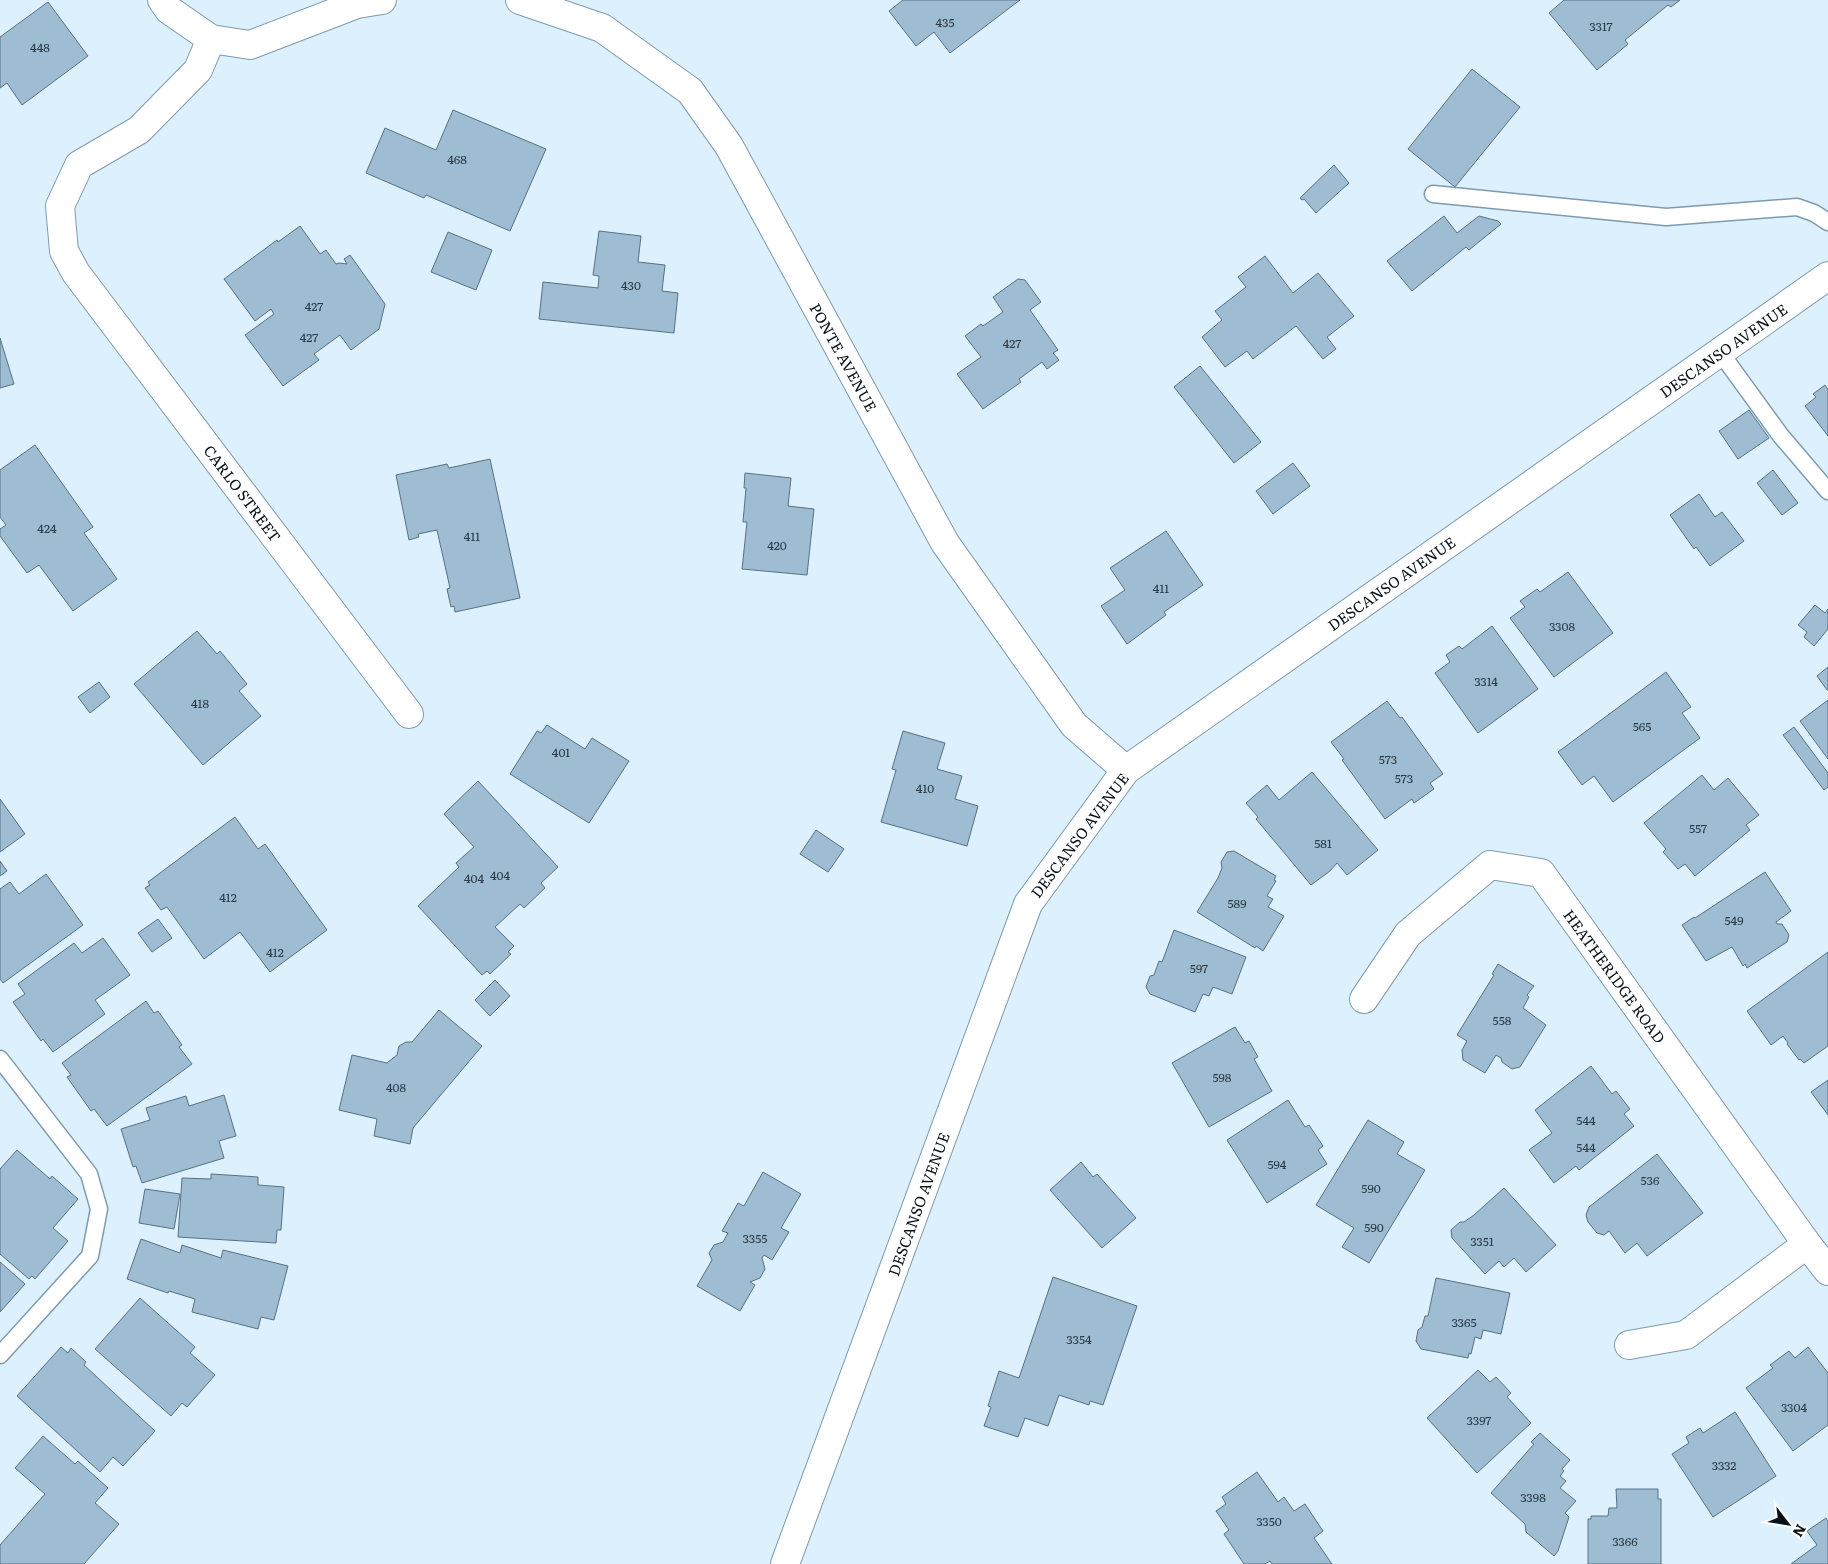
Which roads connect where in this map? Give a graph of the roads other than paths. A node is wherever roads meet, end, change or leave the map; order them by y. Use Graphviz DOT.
graph roads {
  1 [pos="162,0"];
  2 [pos="382,0"];
  3 [pos="520,0"];
  4 [pos="211,39"];
  5 [pos="1433,194"];
  6 [pos="1828,222"];
  7 [pos="1828,276"];
  8 [pos="1720,352"];
  9 [pos="1828,491"];
  10 [pos="409,714"];
  11 [pos="1126,770"];
  12 [pos="1364,999"];
  13 [pos="0,1059"];
  14 [pos="1807,1244"];
  15 [pos="1828,1271"];
  16 [pos="1629,1345"];
  17 [pos="0,1355"];
  18 [pos="785,1564"];
  1 -- 4 [label="street"];
  2 -- 4 [label="street"];
  3 -- 11 [label="street, PONTE AVENUE"];
  4 -- 10 [label="street, CARLO STREET"];
  5 -- 6 [label="lane"];
  7 -- 8 [label="street, DESCANSO AVENUE"];
  8 -- 9 [label="lane"];
  8 -- 11 [label="street, DESCANSO AVENUE"];
  11 -- 18 [label="street, DESCANSO AVENUE"];
  12 -- 14 [label="street, HEATHERIDGE ROAD"];
  13 -- 17 [label="lane"];
  14 -- 15 [label="street, HEATHERIDGE ROAD"];
  14 -- 16 [label="street"];
}
